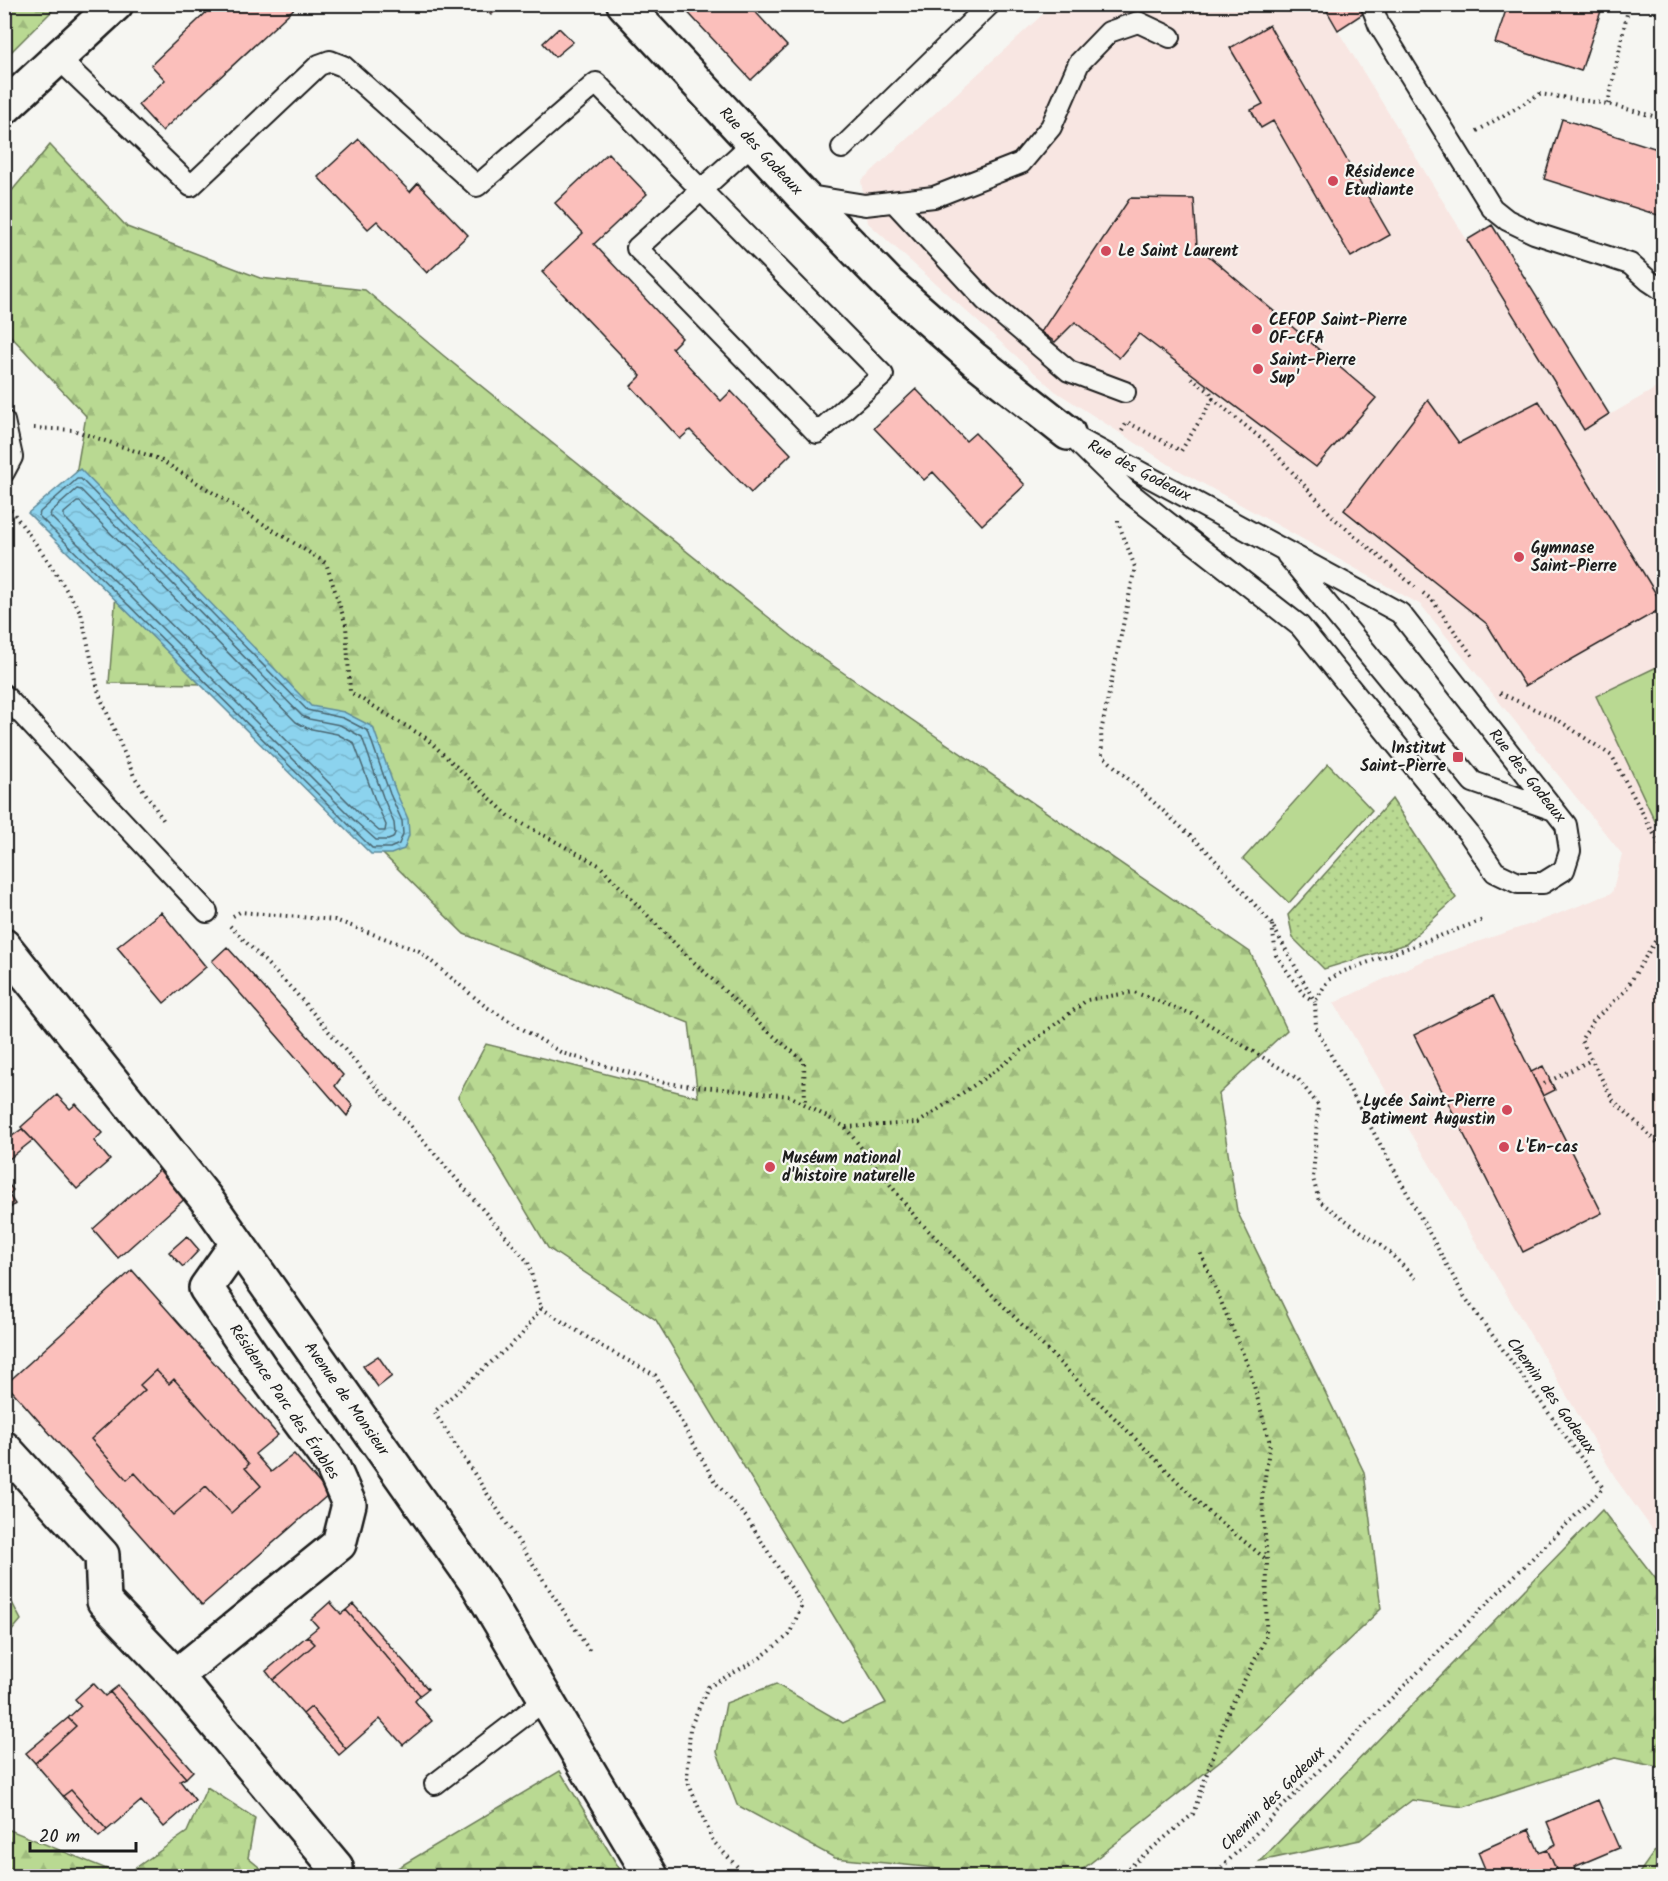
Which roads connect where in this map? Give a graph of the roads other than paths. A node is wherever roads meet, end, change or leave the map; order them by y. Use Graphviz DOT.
graph roads {
  1 [pos="116,4"];
  2 [pos="624,4"];
  3 [pos="990,4"];
  4 [pos="1371,4"];
  5 [pos="1170,37"];
  6 [pos="58,58"];
  7 [pos="4,108"];
  8 [pos="753,143"];
  9 [pos="842,148"];
  10 [pos="701,189"];
  11 [pos="801,194"];
  12 [pos="894,202"];
  13 [pos="1664,291"];
  14 [pos="1125,392"];
  15 [pos="5,424"];
  16 [pos="1068,433"];
  17 [pos="4,472"];
  18 [pos="1282,548"];
  19 [pos="4,695"];
  20 [pos="1554,810"];
  21 [pos="207,912"];
  22 [pos="4,946"];
  23 [pos="237,1244"];
  24 [pos="4,1448"];
  25 [pos="176,1676"];
  26 [pos="546,1699"];
  27 [pos="435,1784"];
  28 [pos="336,1868"];
  29 [pos="651,1876"];
  1 -- 6 [label="street"];
  2 -- 8 [label="street, Rue des Godeaux"];
  3 -- 9 [label="lane"];
  4 -- 13 [label="lane"];
  5 -- 12 [label="lane"];
  6 -- 7 [label="street"];
  6 -- 10 [label="lane"];
  8 -- 10 [label="lane"];
  8 -- 11 [label="street, Rue des Godeaux"];
  10 -- 10 [label="lane"];
  11 -- 12 [label="lane"];
  11 -- 16 [label="street, Rue des Godeaux"];
  12 -- 14 [label="lane"];
  15 -- 17 [label="lane"];
  16 -- 18 [label="lane, Rue des Godeaux"];
  16 -- 20 [label="lane, Rue des Godeaux"];
  18 -- 20 [label="lane, Rue des Godeaux"];
  18 -- 20 [label="lane"];
  19 -- 21 [label="lane"];
  22 -- 23 [label="street, Avenue de Monsieur"];
  23 -- 25 [label="street, Résidence Parc des Érables"];
  23 -- 26 [label="street, Avenue de Monsieur"];
  24 -- 25 [label="street"];
  25 -- 28 [label="street"];
  26 -- 27 [label="lane"];
  26 -- 29 [label="street, Avenue de Monsieur"];
}
